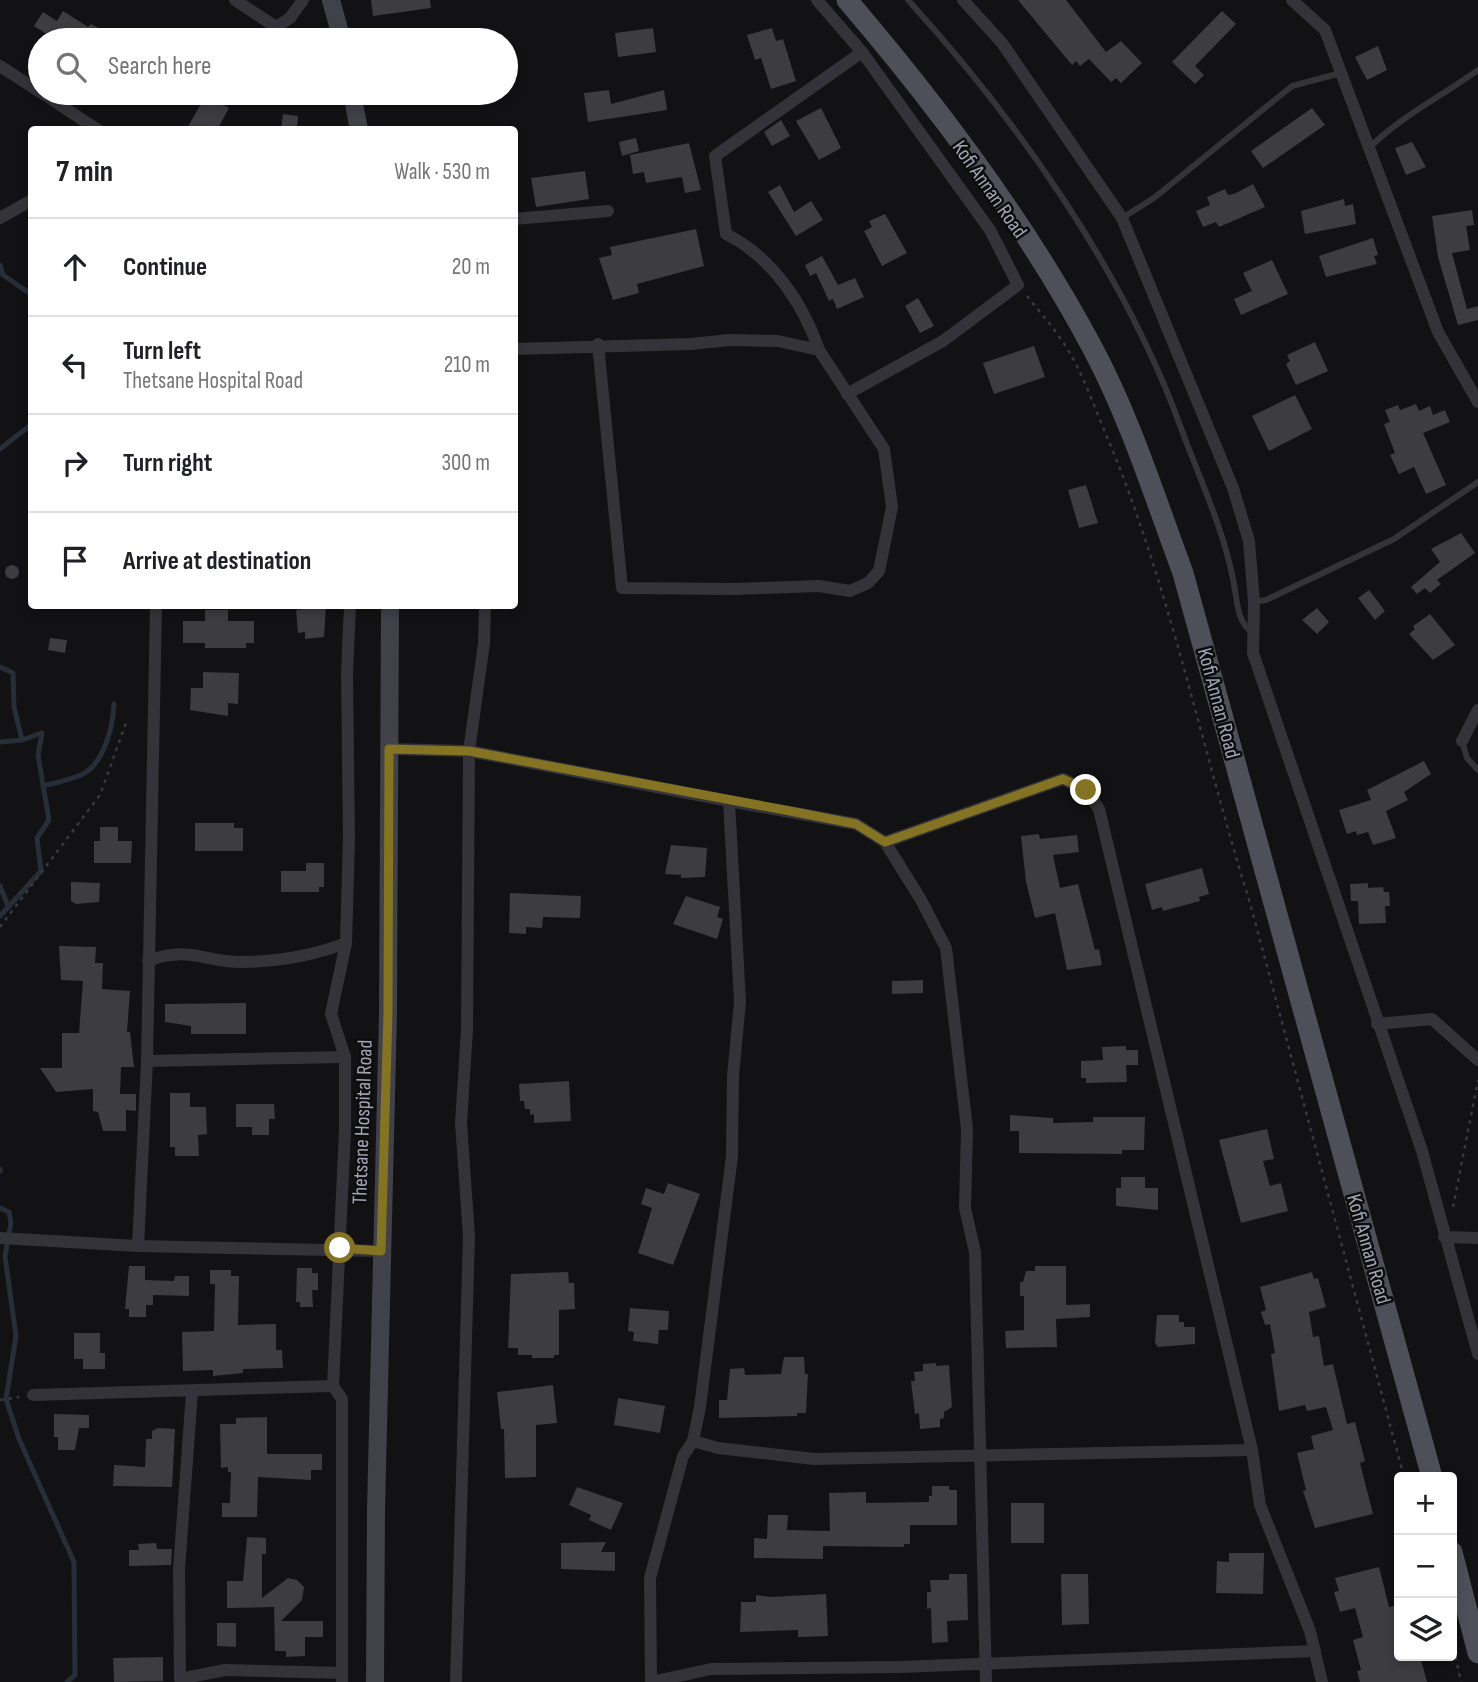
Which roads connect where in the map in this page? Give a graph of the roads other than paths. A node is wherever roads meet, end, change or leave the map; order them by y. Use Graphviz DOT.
graph roads {
  1 [pos="235,0"];
  2 [pos="303,0"];
  3 [pos="331,0"];
  4 [pos="817,0"];
  5 [pos="847,0"];
  6 [pos="908,0"];
  7 [pos="963,0"];
  8 [pos="1292,0"];
  9 [pos="339,28"];
  10 [pos="862,52"];
  11 [pos="0,66"];
  12 [pos="1478,70"];
  13 [pos="1342,73"];
  14 [pos="28,84"];
  15 [pos="60,105"];
  16 [pos="354,105"];
  17 [pos="92,126"];
  18 [pos="358,126"];
  19 [pos="1370,147"];
  20 [pos="28,203"];
  21 [pos="608,211"];
  22 [pos="0,218"];
  23 [pos="1122,218"];
  24 [pos="518,219"];
  25 [pos="598,344"];
  26 [pos="518,349"];
  27 [pos="820,350"];
  28 [pos="847,394"];
  29 [pos="1478,402"];
  30 [pos="1478,482"];
  31 [pos="1254,602"];
  32 [pos="156,609"];
  33 [pos="351,609"];
  34 [pos="390,609"];
  35 [pos="485,609"];
  36 [pos="1252,632"];
  37 [pos="1478,710"];
  38 [pos="1462,741"];
  39 [pos="389,749"];
  40 [pos="469,751"];
  41 [pos="1478,770"];
  42 [pos="729,801"];
  43 [pos="885,842"];
  44 [pos="346,943"];
  45 [pos="148,961"];
  46 [pos="1377,1024"];
  47 [pos="345,1057"];
  48 [pos="1478,1060"];
  49 [pos="147,1061"];
  50 [pos="1444,1237"];
  51 [pos="0,1238"];
  52 [pos="1478,1238"];
  53 [pos="138,1246"];
  54 [pos="340,1248"];
  55 [pos="381,1251"];
  56 [pos="1478,1354"];
  57 [pos="333,1386"];
  58 [pos="191,1392"];
  59 [pos="33,1395"];
  60 [pos="692,1441"];
  61 [pos="1252,1450"];
  62 [pos="978,1456"];
  63 [pos="1431,1472"];
  64 [pos="1457,1571"];
  65 [pos="1315,1651"];
  66 [pos="1478,1653"];
  67 [pos="985,1662"];
  68 [pos="342,1677"];
  69 [pos="180,1680"];
  70 [pos="375,1682"];
  71 [pos="456,1682"];
  72 [pos="651,1682"];
  73 [pos="986,1682"];
  74 [pos="1322,1682"];
  1 -- 2 [label="street"];
  3 -- 9 [label="main road"];
  4 -- 10 [label="street"];
  5 -- 63 [label="main road, Kofi Annan Road"];
  6 -- 36 [label="lane"];
  7 -- 23 [label="street"];
  8 -- 13 [label="street"];
  10 -- 27 [label="street"];
  10 -- 28 [label="street"];
  11 -- 14 [label="street"];
  12 -- 19 [label="lane"];
  13 -- 19 [label="street"];
  13 -- 23 [label="lane"];
  15 -- 17 [label="street"];
  16 -- 18 [label="main road"];
  19 -- 29 [label="street"];
  20 -- 22 [label="street"];
  21 -- 24 [label="street"];
  23 -- 31 [label="street"];
  25 -- 26 [label="street"];
  25 -- 27 [label="street"];
  25 -- 28 [label="street"];
  27 -- 28 [label="street"];
  30 -- 31 [label="lane"];
  31 -- 36 [label="street"];
  32 -- 45 [label="street"];
  33 -- 44 [label="street"];
  34 -- 39 [label="main road, Thetsane Hospital Road"];
  35 -- 40 [label="street"];
  36 -- 46 [label="street"];
  37 -- 38 [label="street"];
  38 -- 41 [label="lane"];
  39 -- 40 [label="street"];
  39 -- 55 [label="main road, Thetsane Hospital Road"];
  40 -- 42 [label="street"];
  40 -- 71 [label="street"];
  42 -- 43 [label="street"];
  42 -- 60 [label="street"];
  43 -- 61 [label="street"];
  43 -- 62 [label="street"];
  44 -- 45 [label="street"];
  44 -- 47 [label="street"];
  45 -- 49 [label="street"];
  46 -- 48 [label="street"];
  46 -- 50 [label="street"];
  47 -- 49 [label="street"];
  47 -- 54 [label="street"];
  49 -- 53 [label="street"];
  50 -- 52 [label="street"];
  50 -- 56 [label="street"];
  51 -- 53 [label="street"];
  53 -- 54 [label="street"];
  54 -- 55 [label="street"];
  54 -- 57 [label="street"];
  55 -- 70 [label="main road, Thetsane Hospital Road"];
  57 -- 58 [label="street"];
  57 -- 68 [label="street"];
  58 -- 59 [label="street"];
  58 -- 69 [label="street"];
  60 -- 62 [label="street"];
  60 -- 72 [label="street"];
  61 -- 62 [label="street"];
  61 -- 65 [label="street"];
  62 -- 67 [label="street"];
  64 -- 66 [label="main road"];
  65 -- 67 [label="street"];
  65 -- 74 [label="street"];
  67 -- 72 [label="street"];
  67 -- 73 [label="street"];
  68 -- 69 [label="street"];
}
